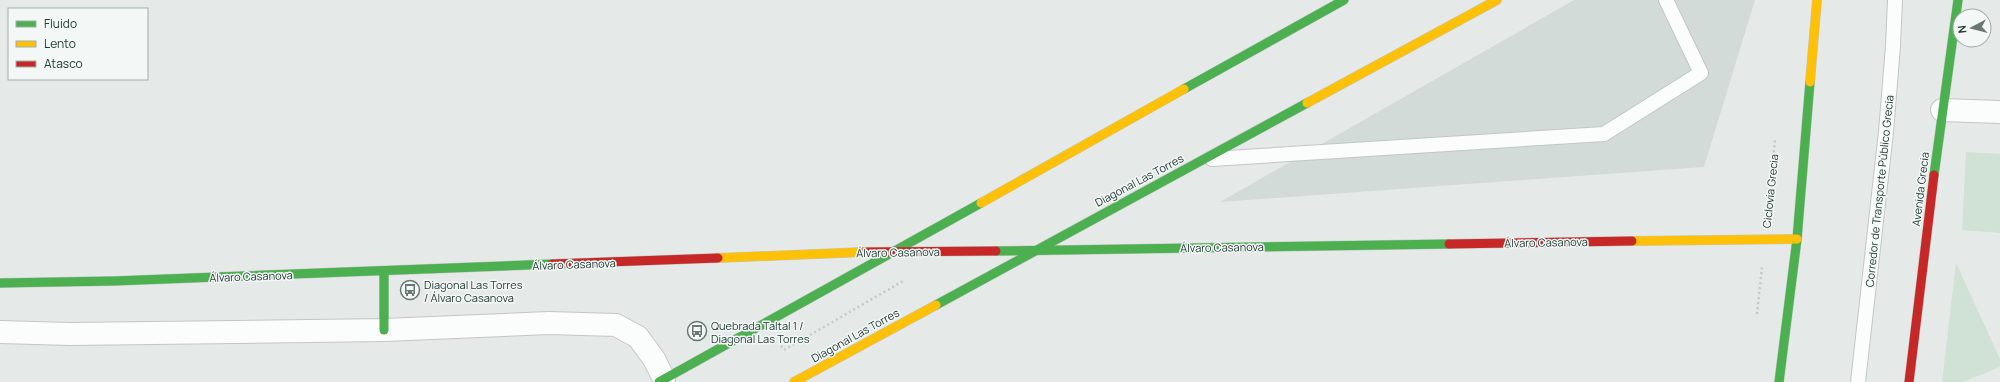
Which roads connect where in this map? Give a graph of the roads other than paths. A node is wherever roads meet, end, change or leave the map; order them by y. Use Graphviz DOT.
graph roads {
  1 [pos="1344,0"];
  2 [pos="1497,0"];
  3 [pos="1666,0"];
  4 [pos="1817,0"];
  5 [pos="1895,0"];
  6 [pos="1958,0"];
  7 [pos="1942,110"];
  8 [pos="2000,112"];
  9 [pos="1202,159"];
  10 [pos="1797,239"];
  11 [pos="891,251"];
  12 [pos="1032,251"];
  13 [pos="384,271"];
  14 [pos="0,282"];
  15 [pos="384,330"];
  16 [pos="0,332"];
  17 [pos="662,380"];
  18 [pos="794,382"];
  19 [pos="1779,382"];
  20 [pos="1858,382"];
  21 [pos="1909,382"];
  1 -- 11 [label="main road"];
  2 -- 9 [label="main road, Diagonal Las Torres"];
  3 -- 9 [label="lane"];
  4 -- 10 [label="main road"];
  5 -- 20 [label="lane, Corredor de Transporte Público Grecia"];
  6 -- 7 [label="main road, Avenida Grecia"];
  7 -- 8 [label="street"];
  7 -- 21 [label="main road, Avenida Grecia"];
  9 -- 12 [label="main road, Diagonal Las Torres"];
  10 -- 12 [label="main road, Álvaro Casanova"];
  10 -- 19 [label="main road"];
  11 -- 12 [label="main road, Álvaro Casanova"];
  11 -- 13 [label="main road, Álvaro Casanova"];
  11 -- 17 [label="main road"];
  12 -- 18 [label="main road, Diagonal Las Torres"];
  13 -- 14 [label="main road, Álvaro Casanova"];
  13 -- 15 [label="main road"];
  15 -- 16 [label="street"];
  15 -- 17 [label="street"];
}
